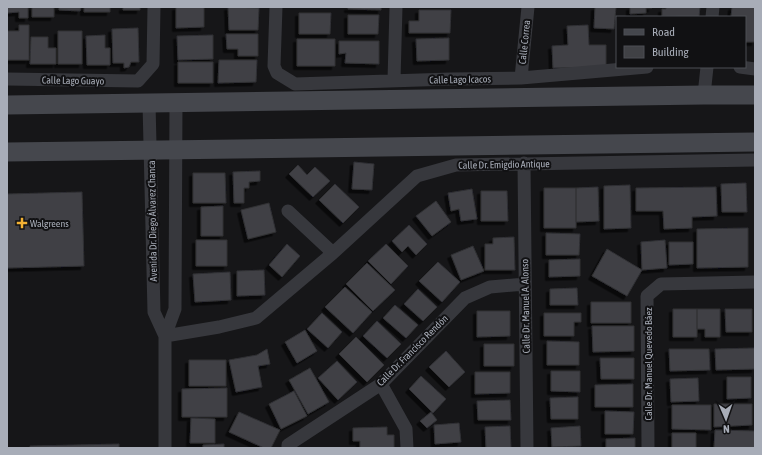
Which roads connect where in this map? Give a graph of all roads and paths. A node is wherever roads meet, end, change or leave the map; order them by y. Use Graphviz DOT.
graph roads {
  1 [pos="154,7"];
  2 [pos="276,7"];
  3 [pos="396,7"];
  4 [pos="528,7"];
  5 [pos="636,68"];
  6 [pos="706,68"];
  7 [pos="521,78"];
  8 [pos="7,79"];
  9 [pos="394,80"];
  10 [pos="704,95"];
  11 [pos="755,95"];
  12 [pos="149,103"];
  13 [pos="176,103"];
  14 [pos="7,105"];
  15 [pos="755,142"];
  16 [pos="151,149"];
  17 [pos="176,149"];
  18 [pos="7,152"];
  19 [pos="755,160"];
  20 [pos="524,163"];
  21 [pos="288,211"];
  22 [pos="333,253"];
  23 [pos="755,282"];
  24 [pos="525,284"];
  25 [pos="165,336"];
  26 [pos="381,384"];
  27 [pos="165,448"];
  28 [pos="288,448"];
  29 [pos="406,448"];
  30 [pos="527,448"];
  31 [pos="648,448"];
  1 -- 8 [label="street, Calle Lago Guayo"];
  2 -- 9 [label="street, Calle Lago Icacos"];
  3 -- 9 [label="street"];
  4 -- 7 [label="street, Calle Correa"];
  5 -- 7 [label="street, Calle Lago Icacos"];
  6 -- 10 [label="street"];
  7 -- 9 [label="street, Calle Lago Icacos"];
  10 -- 11 [label="street"];
  10 -- 13 [label="street"];
  12 -- 13 [label="street"];
  12 -- 14 [label="street"];
  12 -- 16 [label="street, Avenida Dr. Diego Álvarez Chanca"];
  13 -- 17 [label="street, Avenida Dr. Diego Álvarez Chanca"];
  15 -- 17 [label="street"];
  16 -- 17 [label="street"];
  16 -- 18 [label="street"];
  16 -- 25 [label="street, Avenida Dr. Diego Álvarez Chanca"];
  17 -- 25 [label="street, Avenida Dr. Diego Álvarez Chanca"];
  19 -- 20 [label="street, Calle Dr. Emigdio Antique"];
  20 -- 22 [label="street, Calle Dr. Emigdio Antique"];
  20 -- 24 [label="street, Calle Dr. Manuel A. Alonso"];
  21 -- 22 [label="street"];
  22 -- 25 [label="street, Calle Dr. Emigdio Antique"];
  23 -- 31 [label="street, Calle Dr. Manuel Quevedo Báez"];
  24 -- 26 [label="street, Calle Dr. Francisco Rendón"];
  24 -- 30 [label="street, Calle Dr. Manuel A. Alonso"];
  25 -- 27 [label="street, Avenida Dr. Diego Álvarez Chanca"];
  26 -- 28 [label="street, Calle Dr. Francisco Rendón"];
  26 -- 29 [label="street"];
}
